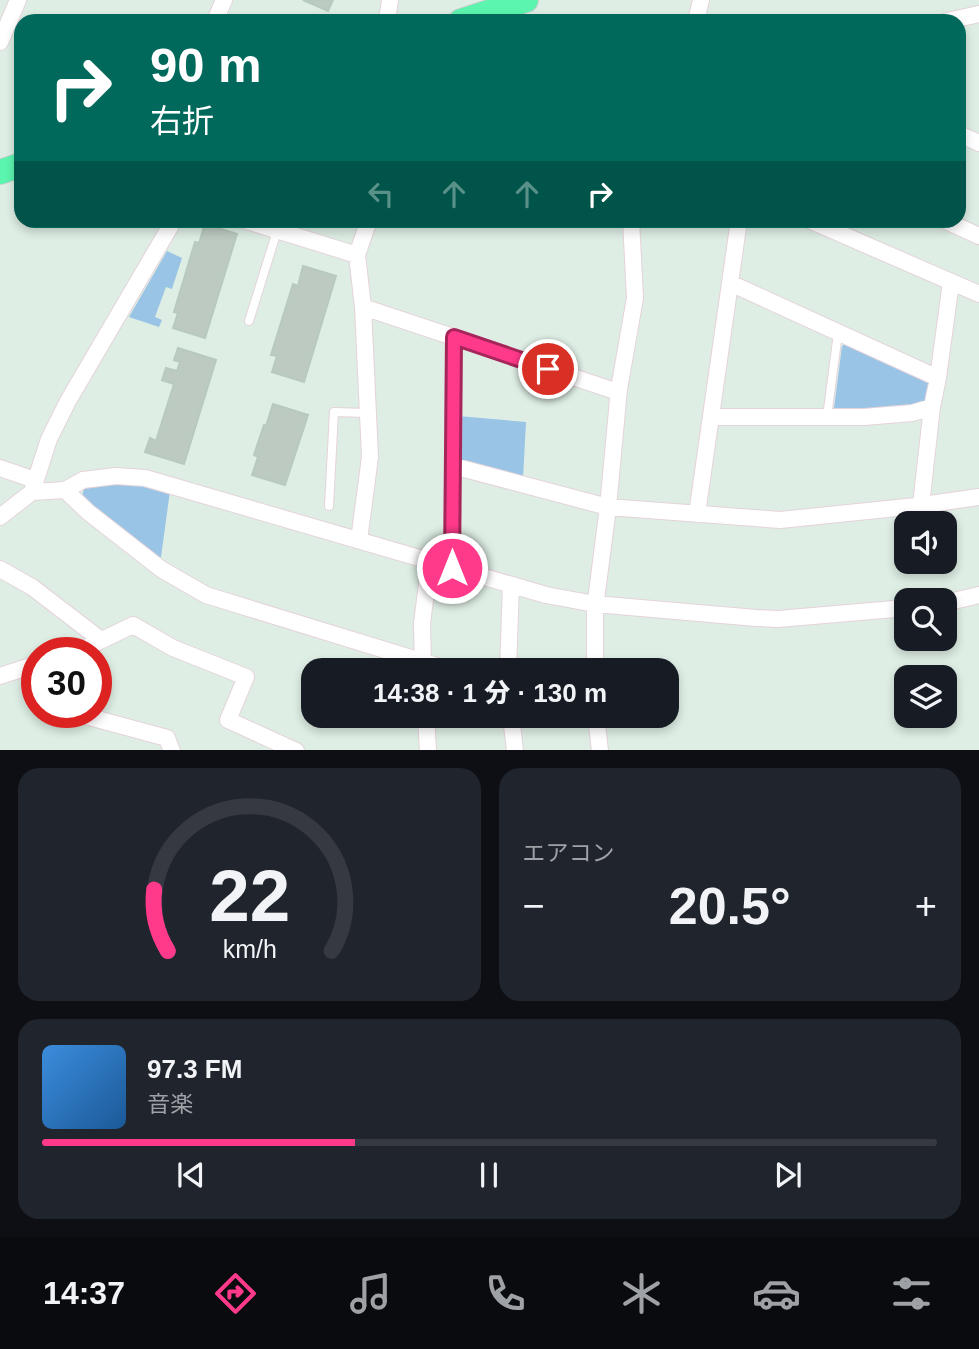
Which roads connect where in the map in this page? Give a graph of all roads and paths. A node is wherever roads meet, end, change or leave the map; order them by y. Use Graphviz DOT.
graph roads {
  1 [pos="18,0"];
  2 [pos="526,0"];
  3 [pos="483,14"];
  4 [pos="0,42"];
  5 [pos="169,228"];
  6 [pos="268,228"];
  7 [pos="366,228"];
  8 [pos="631,228"];
  9 [pos="738,228"];
  10 [pos="827,228"];
  11 [pos="962,228"];
  12 [pos="277,231"];
  13 [pos="979,236"];
  14 [pos="358,255"];
  15 [pos="951,282"];
  16 [pos="730,283"];
  17 [pos="979,294"];
  18 [pos="363,307"];
  19 [pos="249,321"];
  20 [pos="838,333"];
  21 [pos="454,337"];
  22 [pos="938,378"];
  23 [pos="618,392"];
  24 [pos="932,407"];
  25 [pos="368,413"];
  26 [pos="711,417"];
  27 [pos="827,417"];
  28 [pos="453,467"];
  29 [pos="0,468"];
  30 [pos="34,486"];
  31 [pos="65,490"];
  32 [pos="979,497"];
  33 [pos="921,505"];
  34 [pos="330,506"];
  35 [pos="608,507"];
  36 [pos="697,514"];
  37 [pos="0,517"];
  38 [pos="359,540"];
  39 [pos="430,561"];
  40 [pos="452,568"];
  41 [pos="0,569"];
  42 [pos="511,585"];
  43 [pos="979,595"];
  44 [pos="957,600"];
  45 [pos="595,604"];
  46 [pos="894,609"];
  47 [pos="97,637"];
  48 [pos="107,637"];
  49 [pos="399,658"];
  50 [pos="423,658"];
  51 [pos="508,658"];
  52 [pos="595,658"];
  53 [pos="21,669"];
  54 [pos="0,676"];
  55 [pos="112,723"];
  56 [pos="427,728"];
  57 [pos="512,728"];
  58 [pos="597,728"];
  59 [pos="172,750"];
  60 [pos="294,750"];
  61 [pos="428,750"];
  62 [pos="515,750"];
  63 [pos="600,750"];
  1 -- 4 [label="street"];
  2 -- 3 [label="main road"];
  5 -- 30 [label="street"];
  6 -- 12 [label="street"];
  7 -- 14 [label="street"];
  8 -- 23 [label="street"];
  9 -- 16 [label="street"];
  10 -- 15 [label="street"];
  11 -- 13 [label="street"];
  12 -- 14 [label="street"];
  12 -- 19 [label="lane"];
  14 -- 18 [label="street"];
  15 -- 17 [label="street"];
  15 -- 22 [label="street"];
  16 -- 20 [label="street"];
  16 -- 26 [label="street"];
  18 -- 21 [label="street"];
  18 -- 25 [label="street"];
  20 -- 22 [label="street"];
  20 -- 27 [label="lane"];
  21 -- 23 [label="street"];
  21 -- 28 [label="street"];
  22 -- 24 [label="street"];
  23 -- 35 [label="street"];
  24 -- 27 [label="street"];
  24 -- 33 [label="street"];
  25 -- 34 [label="lane"];
  25 -- 38 [label="street"];
  26 -- 27 [label="street"];
  26 -- 36 [label="street"];
  28 -- 35 [label="street"];
  28 -- 40 [label="street"];
  29 -- 30 [label="street"];
  30 -- 31 [label="street"];
  30 -- 37 [label="street"];
  31 -- 38 [label="street"];
  31 -- 49 [label="street"];
  32 -- 33 [label="street"];
  33 -- 36 [label="street"];
  35 -- 36 [label="street"];
  35 -- 45 [label="street"];
  38 -- 39 [label="street"];
  39 -- 40 [label="street"];
  39 -- 50 [label="street"];
  40 -- 42 [label="street"];
  41 -- 47 [label="street"];
  42 -- 45 [label="street"];
  42 -- 51 [label="street"];
  43 -- 44 [label="street"];
  45 -- 46 [label="street"];
  45 -- 52 [label="street"];
  48 -- 60 [label="street"];
  53 -- 54 [label="street"];
  55 -- 59 [label="street"];
  56 -- 61 [label="street"];
  57 -- 62 [label="street"];
  58 -- 63 [label="street"];
}
